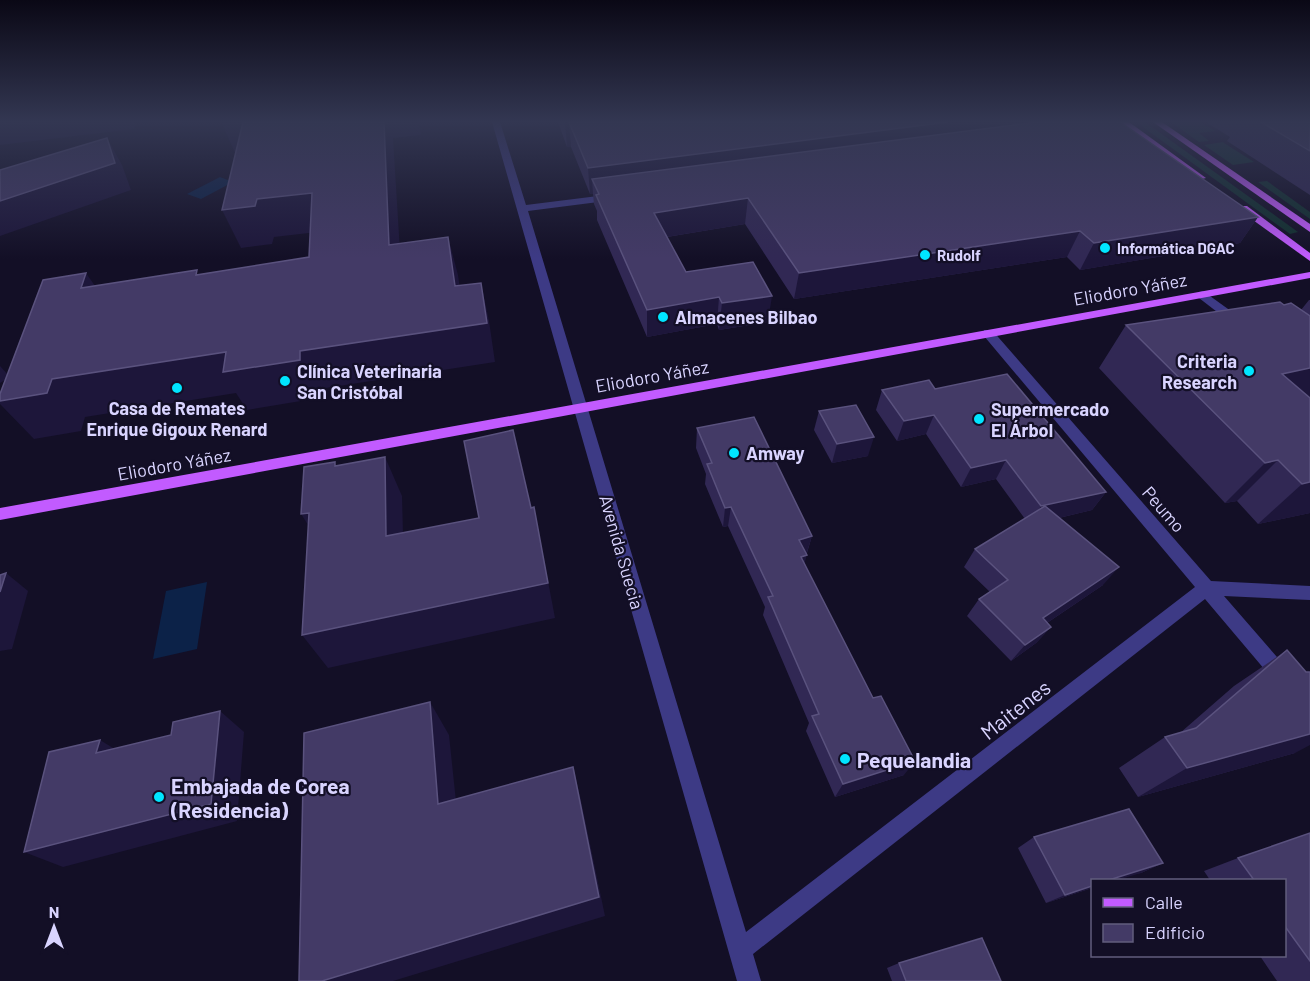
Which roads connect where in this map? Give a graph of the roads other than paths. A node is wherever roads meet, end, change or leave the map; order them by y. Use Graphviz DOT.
graph roads {
  1 [pos="510,168"];
  2 [pos="1187,168"];
  3 [pos="1222,168"];
  4 [pos="1208,183"];
  5 [pos="629,195"];
  6 [pos="1237,204"];
  7 [pos="522,209"];
  8 [pos="1310,229"];
  9 [pos="1310,258"];
  10 [pos="1310,275"];
  11 [pos="1203,295"];
  12 [pos="988,333"];
  13 [pos="1252,334"];
  14 [pos="580,407"];
  15 [pos="0,514"];
  16 [pos="1206,588"];
  17 [pos="1310,593"];
  18 [pos="1310,709"];
  19 [pos="740,950"];
  20 [pos="749,981"];
  1 -- 7 [label="street, Avenida Suecia"];
  2 -- 4 [label="main road"];
  3 -- 8 [label="main road"];
  5 -- 7 [label="street"];
  6 -- 9 [label="main road"];
  7 -- 14 [label="street, Avenida Suecia"];
  10 -- 11 [label="main road, Eliodoro Yáñez"];
  11 -- 12 [label="main road, Eliodoro Yáñez"];
  11 -- 13 [label="street"];
  12 -- 14 [label="main road, Eliodoro Yáñez"];
  12 -- 16 [label="street, Peumo"];
  14 -- 15 [label="main road, Eliodoro Yáñez"];
  14 -- 19 [label="street, Avenida Suecia"];
  16 -- 17 [label="street"];
  16 -- 18 [label="street, Peumo"];
  16 -- 19 [label="street, Maitenes"];
  19 -- 20 [label="street, Avenida Suecia"];
}
